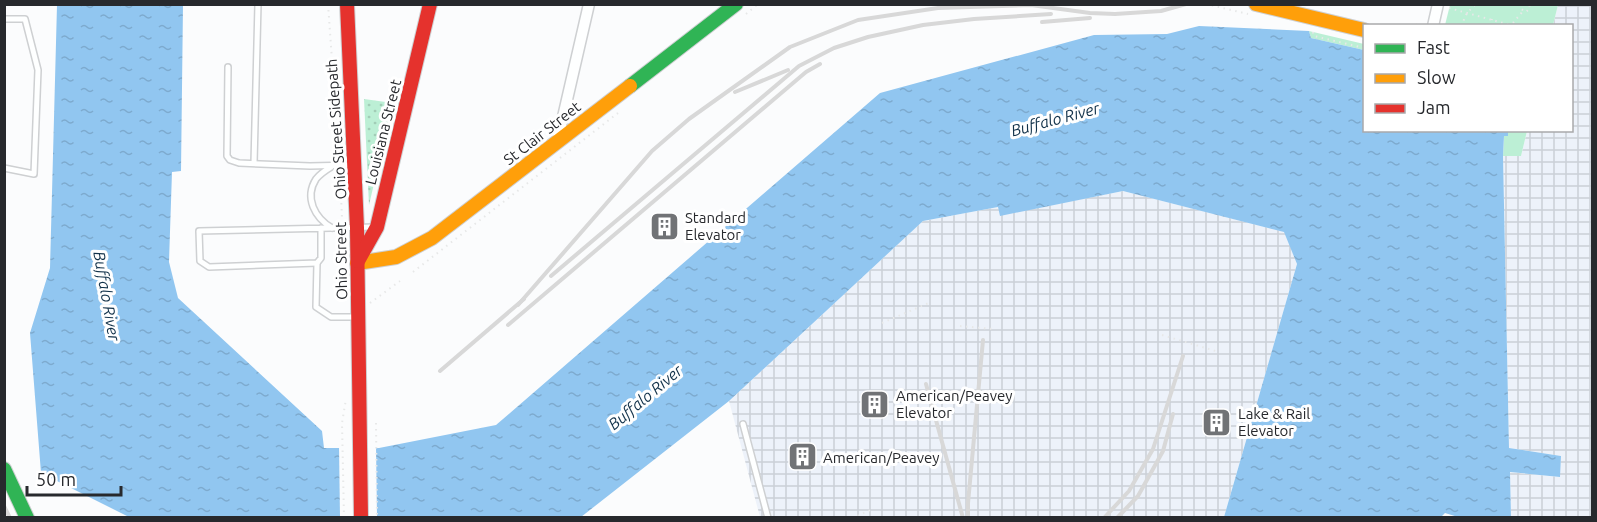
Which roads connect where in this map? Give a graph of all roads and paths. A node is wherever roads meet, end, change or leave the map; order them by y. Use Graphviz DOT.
graph roads {
  1 [pos="258,4"];
  2 [pos="328,4"];
  3 [pos="347,4"];
  4 [pos="430,4"];
  5 [pos="589,4"];
  6 [pos="736,4"];
  7 [pos="758,4"];
  8 [pos="1206,4"];
  9 [pos="1256,4"];
  10 [pos="1438,4"];
  11 [pos="1476,4"];
  12 [pos="1522,5"];
  13 [pos="1530,5"];
  14 [pos="1218,7"];
  15 [pos="1450,9"];
  16 [pos="1523,11"];
  17 [pos="1467,13"];
  18 [pos="4,19"];
  19 [pos="739,19"];
  20 [pos="1492,19"];
  21 [pos="1433,24"];
  22 [pos="1462,24"];
  23 [pos="1491,24"];
  24 [pos="1510,24"];
  25 [pos="1514,24"];
  26 [pos="1312,29"];
  27 [pos="1363,30"];
  28 [pos="1363,48"];
  29 [pos="228,67"];
  30 [pos="618,113"];
  31 [pos="557,143"];
  32 [pos="254,164"];
  33 [pos="354,165"];
  34 [pos="333,166"];
  35 [pos="340,166"];
  36 [pos="4,168"];
  37 [pos="377,227"];
  38 [pos="321,228"];
  39 [pos="332,228"];
  40 [pos="342,228"];
  41 [pos="357,228"];
  42 [pos="317,263"];
  43 [pos="357,263"];
  44 [pos="415,271"];
  45 [pos="344,280"];
  46 [pos="399,282"];
  47 [pos="931,302"];
  48 [pos="370,303"];
  49 [pos="358,317"];
  50 [pos="882,323"];
  51 [pos="960,326"];
  52 [pos="993,329"];
  53 [pos="1162,335"];
  54 [pos="1219,352"];
  55 [pos="346,397"];
  56 [pos="375,423"];
  57 [pos="743,424"];
  58 [pos="4,469"];
  59 [pos="873,509"];
  60 [pos="27,518"];
  61 [pos="344,518"];
  62 [pos="361,518"];
  63 [pos="377,518"];
  64 [pos="768,518"];
  65 [pos="852,518"];
  1 -- 32 [label="lane"];
  2 -- 35 [label="path, Ohio Street Sidepath"];
  3 -- 33 [label="street, Ohio Street"];
  4 -- 37 [label="street, Louisiana Street"];
  5 -- 31 [label="street"];
  6 -- 31 [label="street, St Clair Street"];
  7 -- 19 [label="path"];
  8 -- 14 [label="path"];
  9 -- 27 [label="street"];
  10 -- 21 [label="street"];
  11 -- 17 [label="path"];
  12 -- 16 [label="path"];
  13 -- 16 [label="path"];
  15 -- 17 [label="path"];
  16 -- 25 [label="path"];
  17 -- 20 [label="path"];
  17 -- 22 [label="path"];
  18 -- 36 [label="lane"];
  20 -- 23 [label="path"];
  20 -- 24 [label="path"];
  26 -- 28 [label="path"];
  29 -- 32 [label="lane"];
  30 -- 44 [label="path, St Clair Street"];
  31 -- 43 [label="street, St Clair Street"];
  32 -- 34 [label="lane"];
  33 -- 35 [label="lane"];
  33 -- 41 [label="street, Ohio Street"];
  34 -- 35 [label="lane"];
  34 -- 39 [label="lane"];
  35 -- 40 [label="path, Ohio Street Sidepath"];
  37 -- 41 [label="lane"];
  37 -- 43 [label="street, Louisiana Street"];
  38 -- 39 [label="lane"];
  38 -- 42 [label="lane"];
  38 -- 42 [label="lane"];
  39 -- 40 [label="lane"];
  40 -- 41 [label="lane"];
  40 -- 45 [label="path, Ohio Street Sidepath"];
  41 -- 43 [label="street, Ohio Street"];
  42 -- 49 [label="lane"];
  43 -- 49 [label="street, Ohio Street"];
  46 -- 48 [label="path"];
  47 -- 50 [label="path"];
  49 -- 62 [label="street, Ohio Street"];
  51 -- 52 [label="path"];
  53 -- 54 [label="path"];
  55 -- 61 [label="path"];
  56 -- 63 [label="path"];
  57 -- 64 [label="lane"];
  58 -- 60 [label="street"];
  59 -- 65 [label="path"];
}
